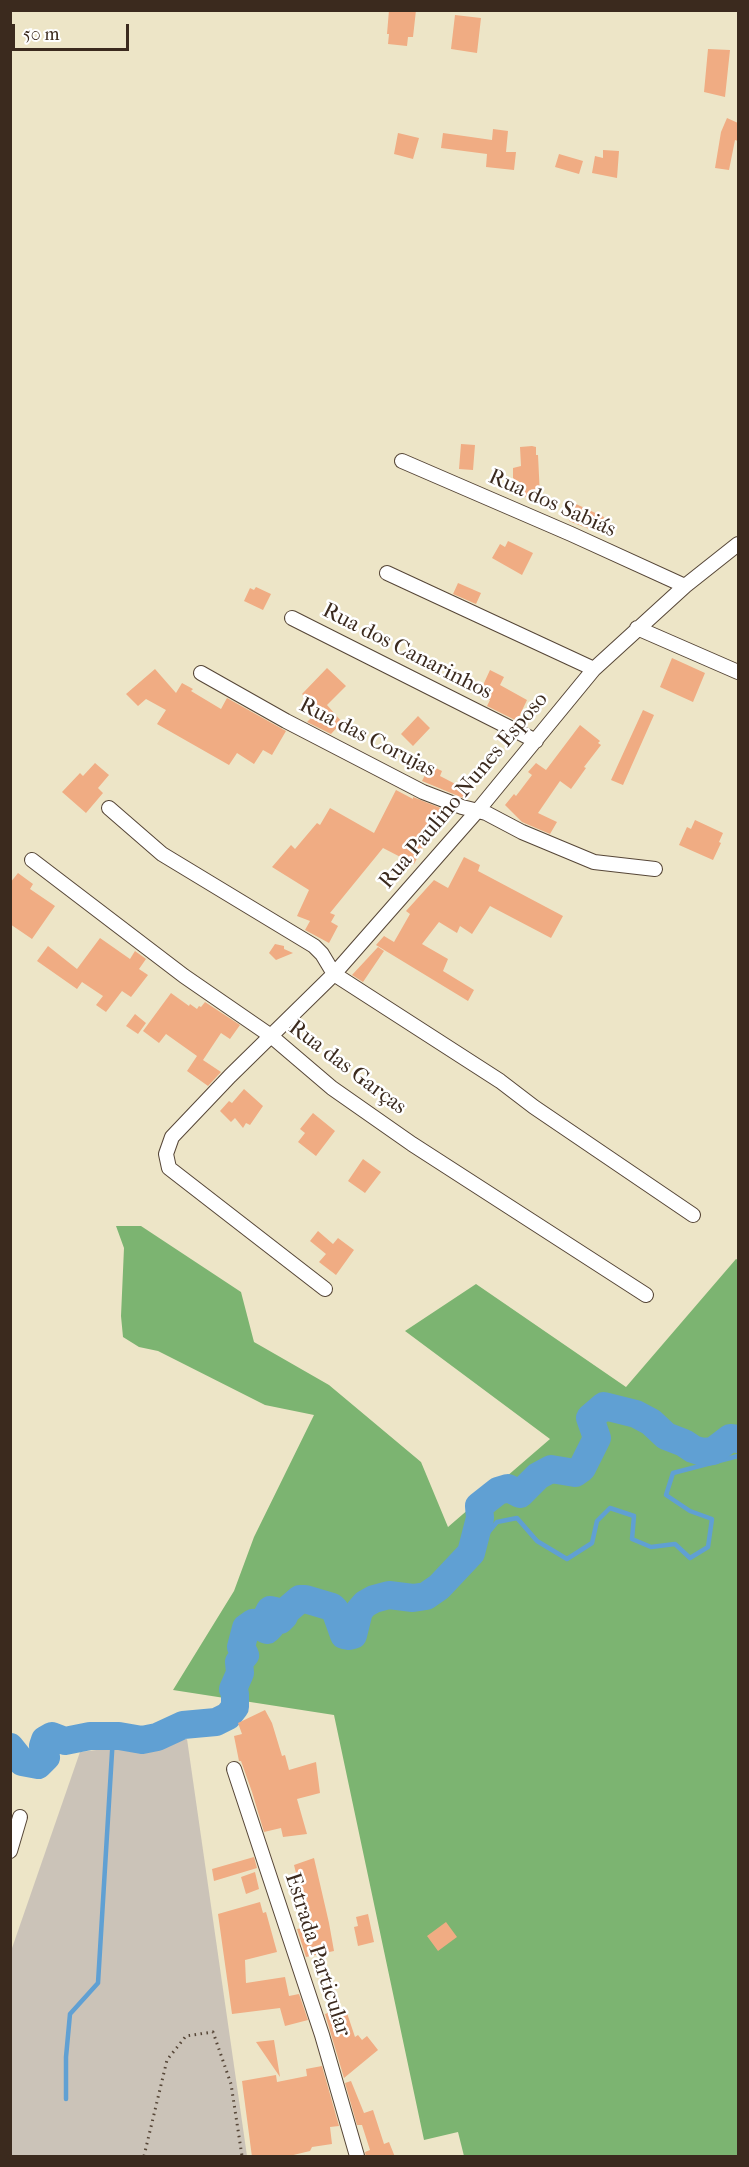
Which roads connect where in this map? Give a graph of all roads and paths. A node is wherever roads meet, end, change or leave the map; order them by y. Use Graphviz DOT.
graph roads {
  1 [pos="402,461"];
  2 [pos="738,544"];
  3 [pos="387,573"];
  4 [pos="685,586"];
  5 [pos="292,618"];
  6 [pos="637,628"];
  7 [pos="594,669"];
  8 [pos="738,672"];
  9 [pos="201,673"];
  10 [pos="536,741"];
  11 [pos="110,808"];
  12 [pos="478,810"];
  13 [pos="32,860"];
  14 [pos="655,869"];
  15 [pos="334,974"];
  16 [pos="271,1036"];
  17 [pos="693,1215"];
  18 [pos="325,1289"];
  19 [pos="646,1295"];
  20 [pos="234,1769"];
  21 [pos="20,1817"];
  22 [pos="10,1851"];
  23 [pos="144,2157"];
  24 [pos="242,2157"];
  25 [pos="357,2157"];
  1 -- 4 [label="street, Rua dos Sabiás"];
  2 -- 4 [label="street, Rua Paulino Nunes Esposo"];
  3 -- 7 [label="street"];
  4 -- 6 [label="street, Rua Paulino Nunes Esposo"];
  5 -- 10 [label="street, Rua dos Canarinhos"];
  6 -- 7 [label="street, Rua Paulino Nunes Esposo"];
  6 -- 8 [label="street"];
  7 -- 10 [label="street, Rua Paulino Nunes Esposo"];
  9 -- 12 [label="street, Rua das Corujas"];
  10 -- 12 [label="street, Rua Paulino Nunes Esposo"];
  11 -- 15 [label="street"];
  12 -- 14 [label="street, Rua das Corujas"];
  12 -- 15 [label="street, Rua Paulino Nunes Esposo"];
  13 -- 16 [label="street, Rua das Garças"];
  15 -- 16 [label="street, Rua Paulino Nunes Esposo"];
  15 -- 17 [label="street"];
  16 -- 18 [label="street, Rua Paulino Nunes Esposo"];
  16 -- 19 [label="street, Rua das Garças"];
  20 -- 25 [label="street, Estrada Particular"];
  21 -- 22 [label="street"];
  23 -- 24 [label="path"];
}
